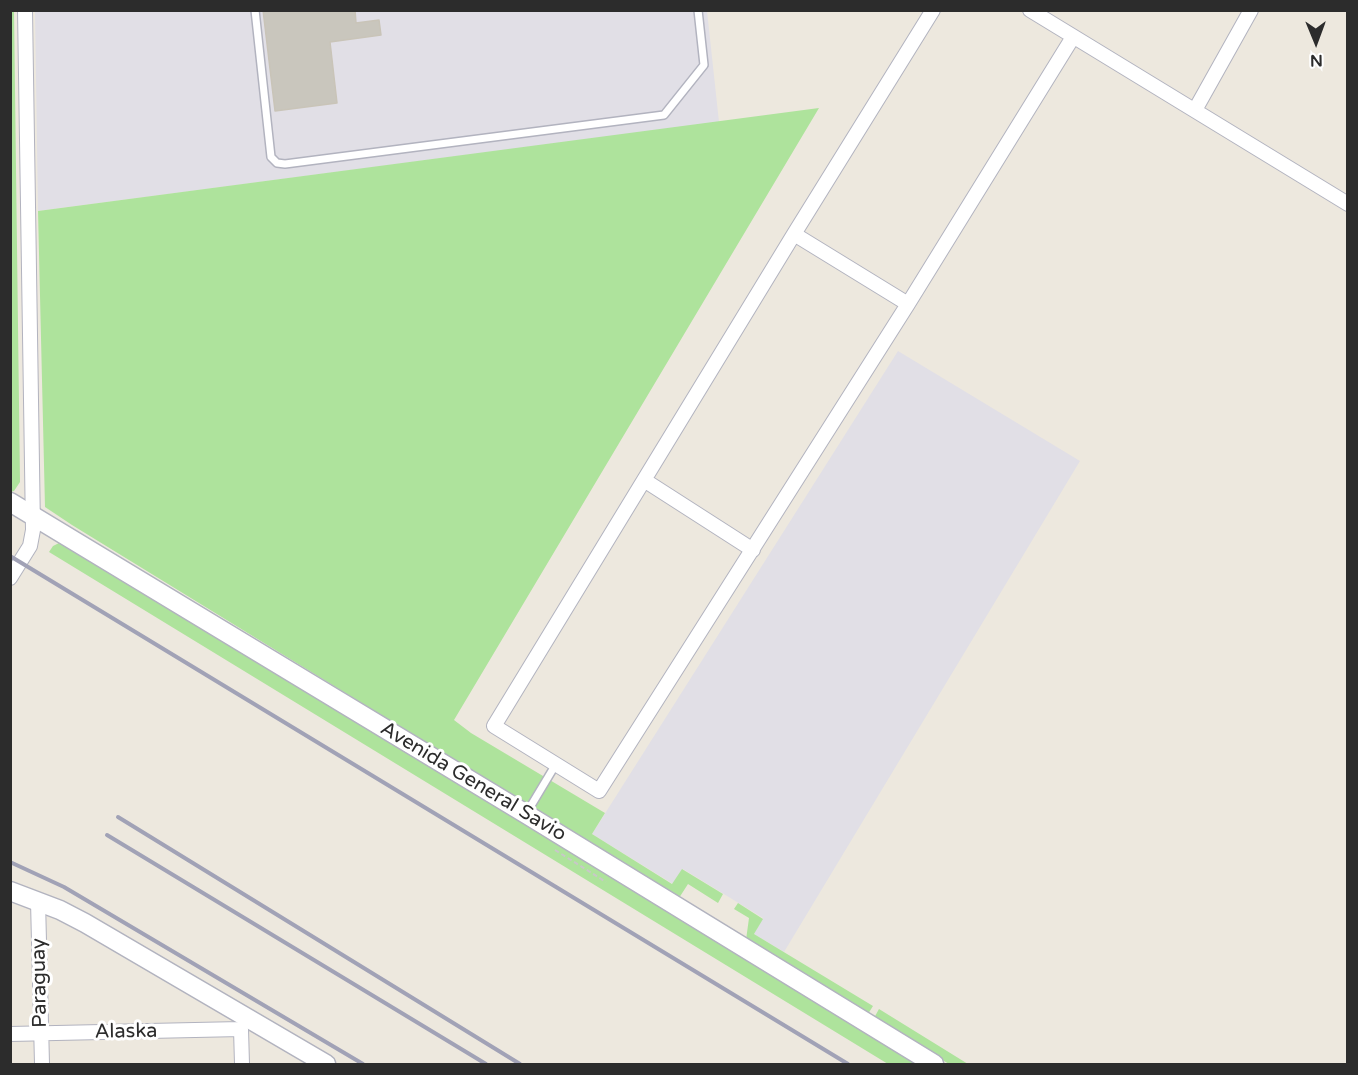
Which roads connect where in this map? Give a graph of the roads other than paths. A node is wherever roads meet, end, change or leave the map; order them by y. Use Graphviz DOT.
graph roads {
  1 [pos="26,10"];
  2 [pos="255,10"];
  3 [pos="698,10"];
  4 [pos="933,10"];
  5 [pos="1030,10"];
  6 [pos="1251,10"];
  7 [pos="1073,37"];
  8 [pos="1195,110"];
  9 [pos="1347,204"];
  10 [pos="794,234"];
  11 [pos="908,304"];
  12 [pos="644,480"];
  13 [pos="10,502"];
  14 [pos="33,515"];
  15 [pos="753,550"];
  16 [pos="10,578"];
  17 [pos="556,765"];
  18 [pos="526,814"];
  19 [pos="10,891"];
  20 [pos="38,901"];
  21 [pos="245,1023"];
  22 [pos="10,1034"];
  23 [pos="41,1034"];
  24 [pos="42,1065"];
  25 [pos="242,1065"];
  26 [pos="326,1065"];
  27 [pos="934,1065"];
  1 -- 14 [label="street"];
  2 -- 3 [label="lane"];
  4 -- 10 [label="street"];
  5 -- 7 [label="street"];
  6 -- 8 [label="street"];
  7 -- 8 [label="street"];
  7 -- 11 [label="street"];
  8 -- 9 [label="street"];
  10 -- 11 [label="street"];
  10 -- 12 [label="street"];
  11 -- 15 [label="street"];
  12 -- 15 [label="street"];
  12 -- 17 [label="street"];
  13 -- 14 [label="main road, Avenida General Savio"];
  14 -- 16 [label="street"];
  14 -- 18 [label="main road, Avenida General Savio"];
  15 -- 17 [label="street"];
  17 -- 18 [label="lane"];
  18 -- 27 [label="main road, Avenida General Savio"];
  19 -- 20 [label="main road"];
  20 -- 21 [label="main road"];
  20 -- 23 [label="street, Paraguay"];
  21 -- 23 [label="street, Alaska"];
  21 -- 25 [label="street"];
  21 -- 26 [label="main road"];
  22 -- 23 [label="street, Alaska"];
  23 -- 24 [label="street, Paraguay"];
}
